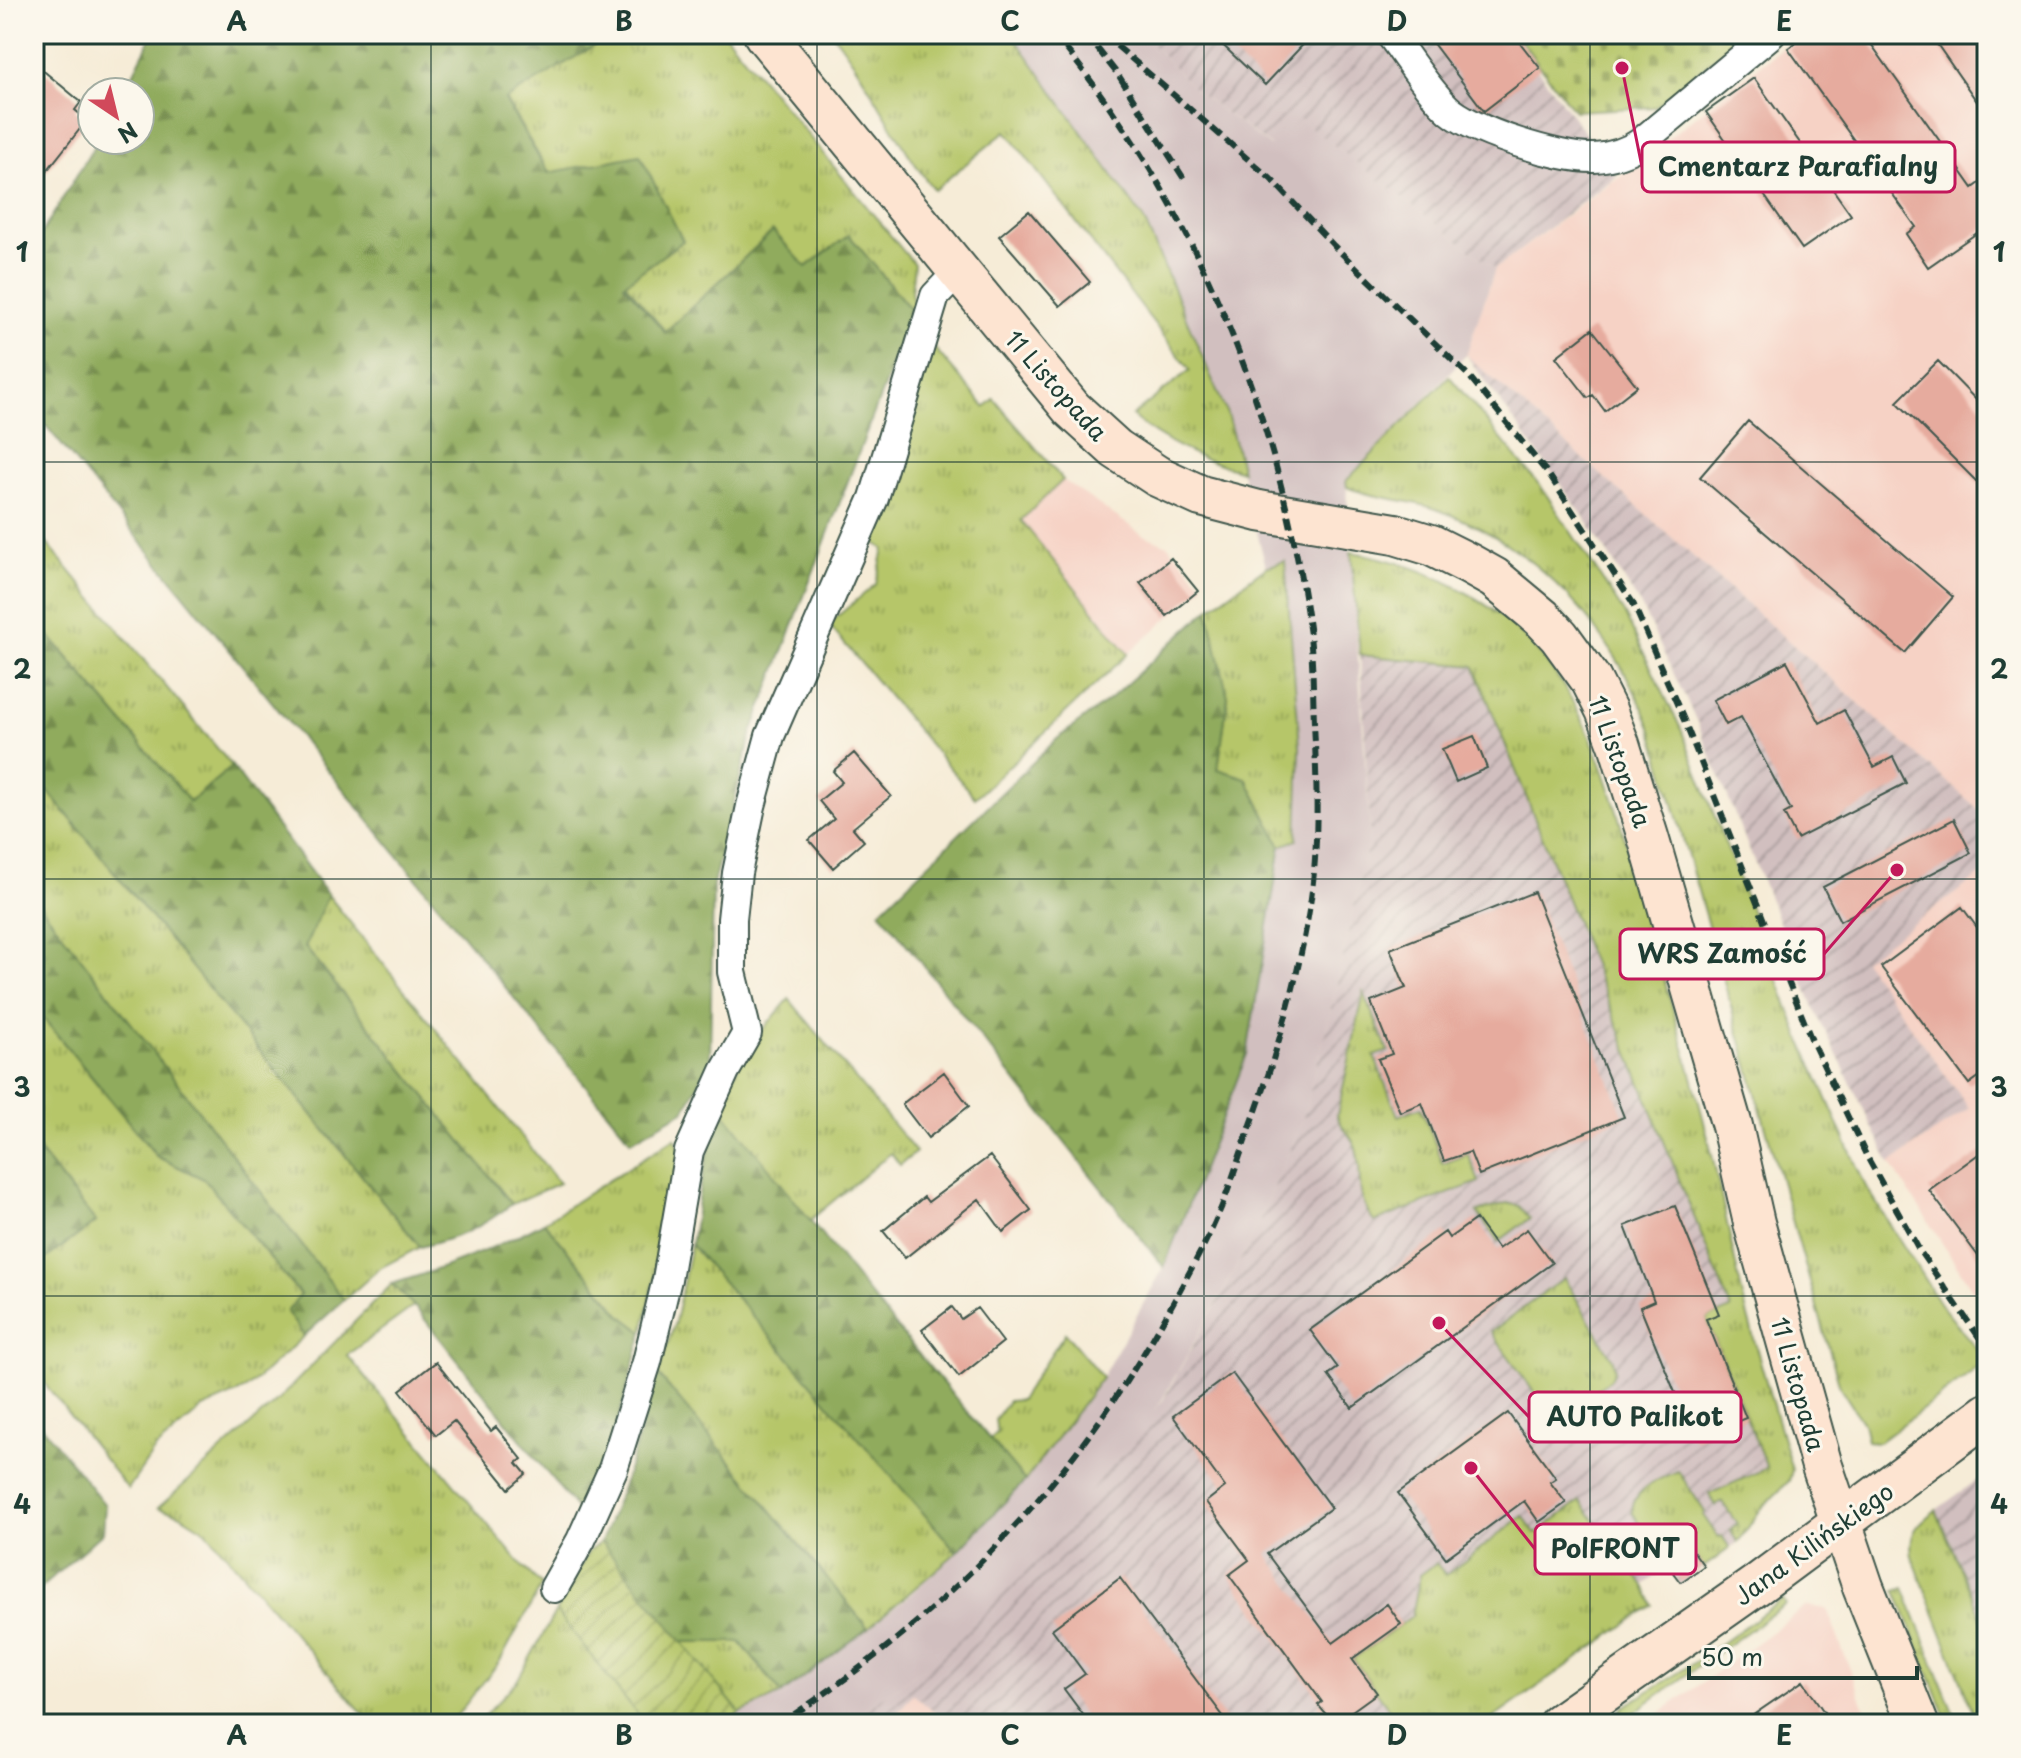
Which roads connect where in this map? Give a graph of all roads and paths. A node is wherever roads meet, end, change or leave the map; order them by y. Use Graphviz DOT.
graph roads {
  1 [pos="764,34"];
  2 [pos="1390,34"];
  3 [pos="1771,34"];
  4 [pos="959,271"];
  5 [pos="1987,1414"];
  6 [pos="1841,1523"];
  7 [pos="554,1588"];
  8 [pos="1559,1724"];
  9 [pos="1918,1724"];
  1 -- 4 [label="street, 11 Listopada"];
  2 -- 3 [label="street"];
  4 -- 6 [label="street, 11 Listopada"];
  4 -- 7 [label="street"];
  5 -- 6 [label="street, Jana Kilińskiego"];
  6 -- 8 [label="street, Jana Kilińskiego"];
  6 -- 9 [label="street, 11 Listopada"];
}
